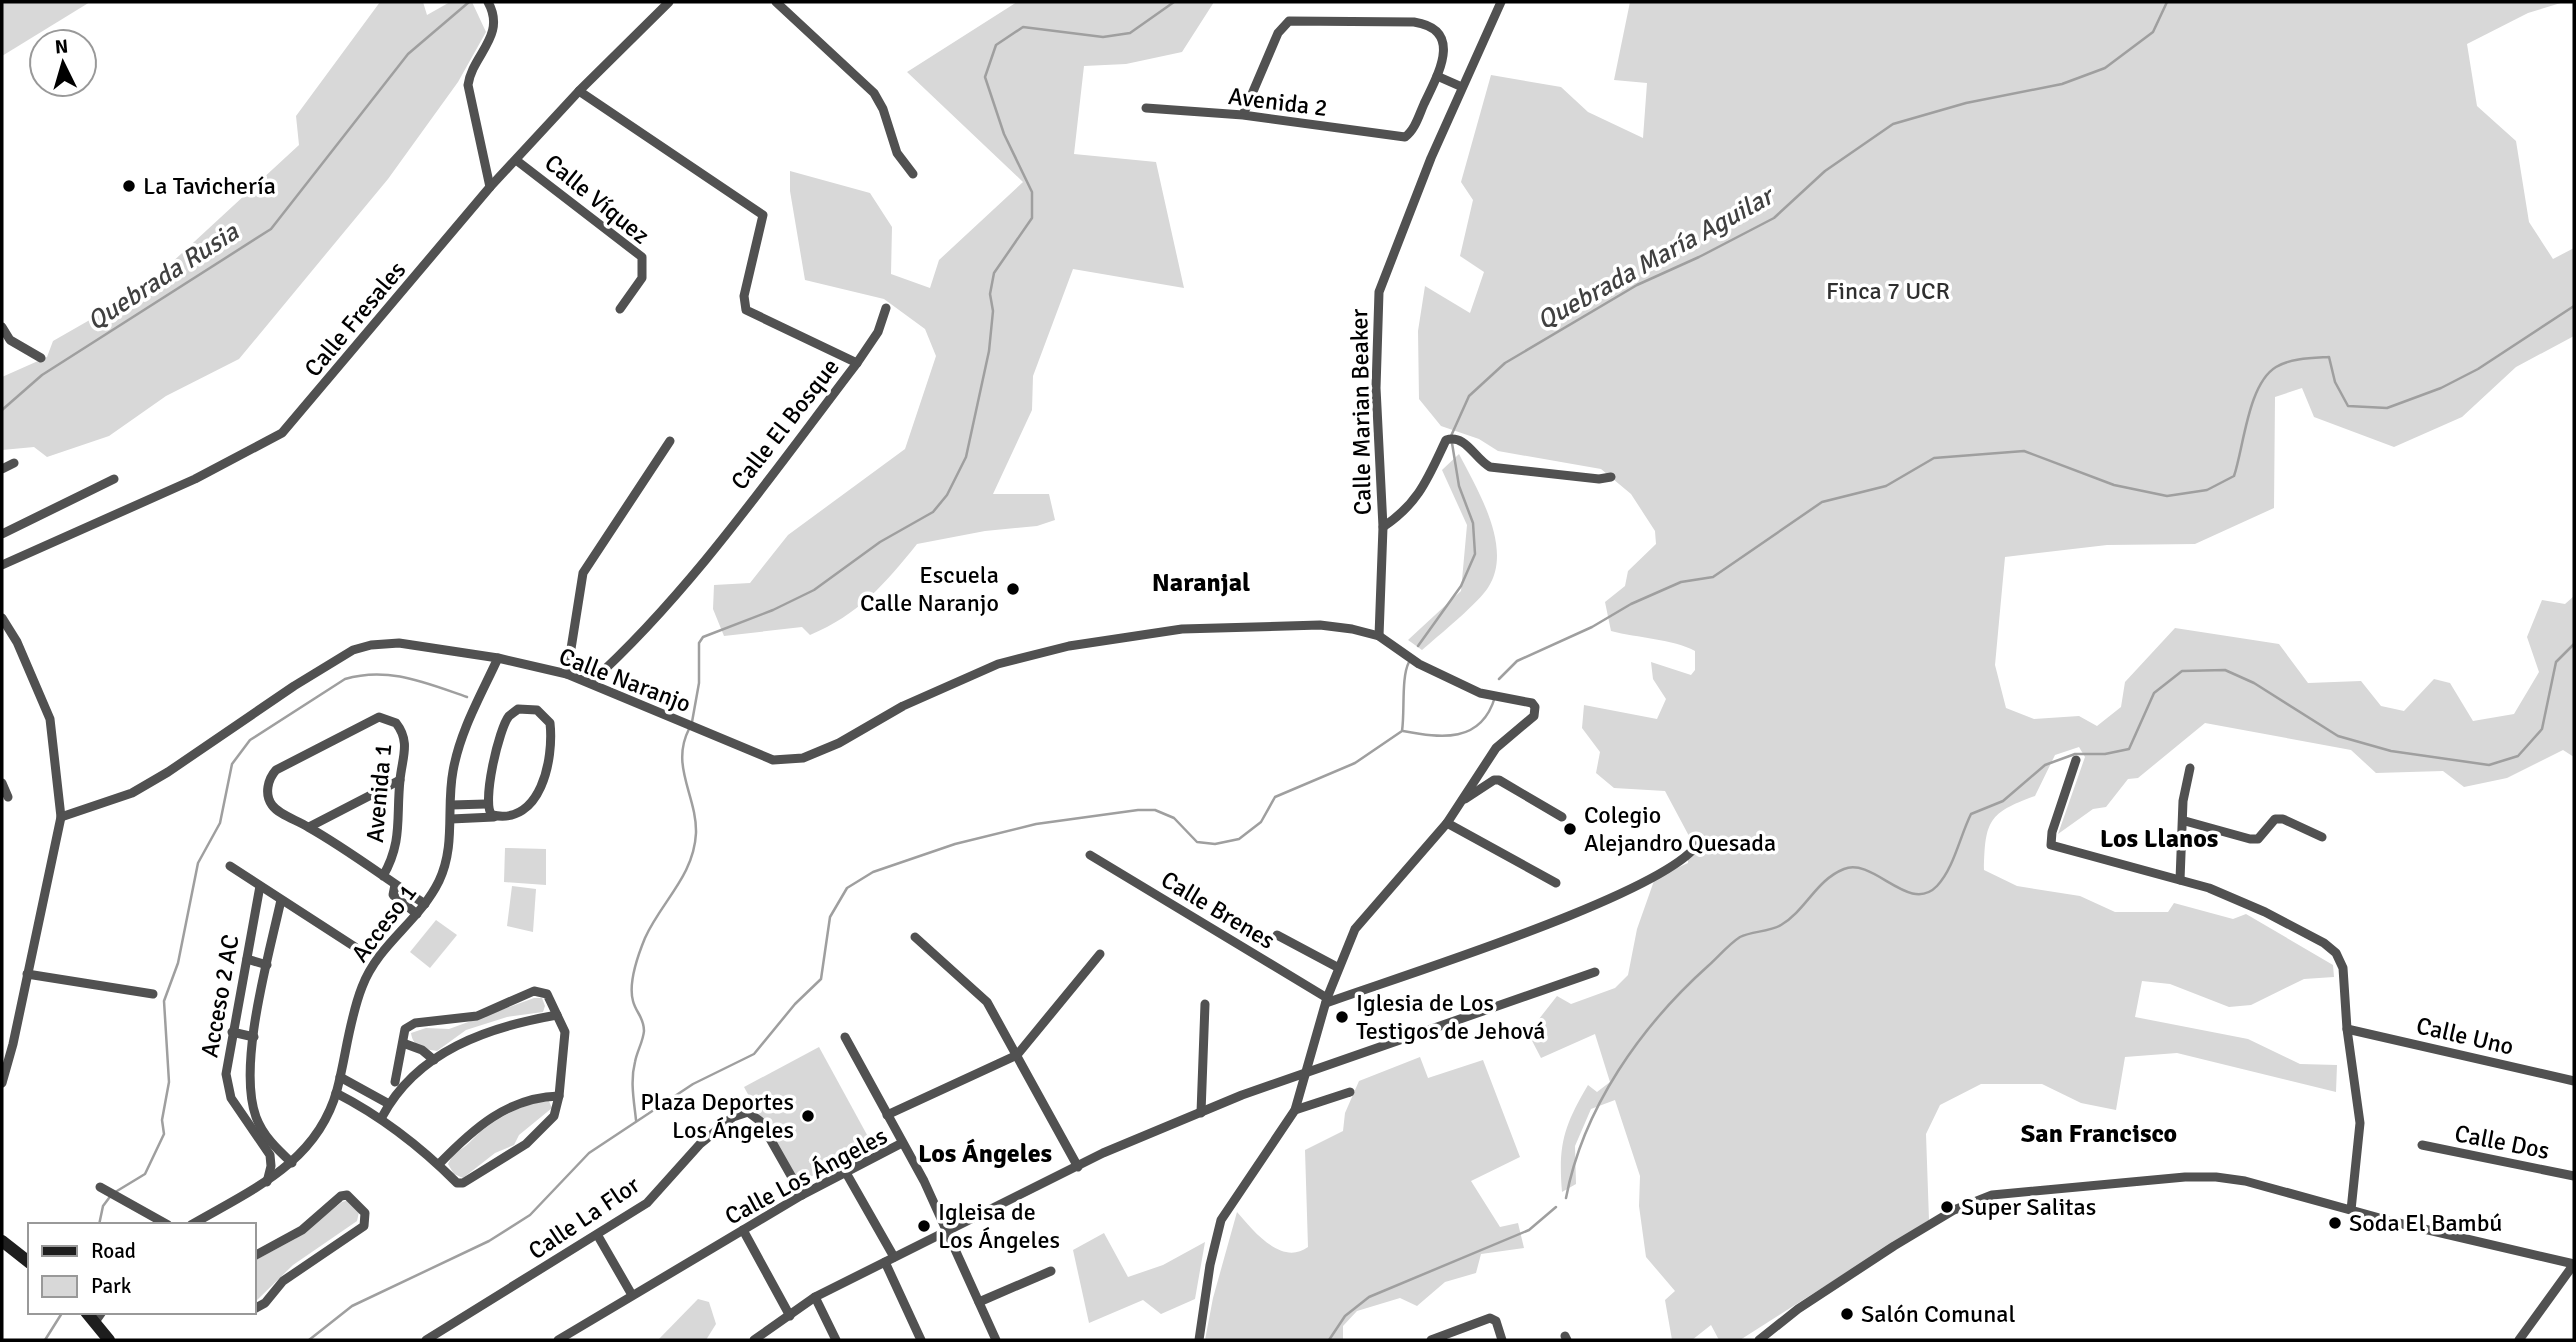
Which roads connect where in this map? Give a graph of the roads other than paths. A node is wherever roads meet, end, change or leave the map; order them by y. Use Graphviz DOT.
graph roads {
  1 [pos="488,2"];
  2 [pos="669,2"];
  3 [pos="776,2"];
  4 [pos="1502,2"];
  5 [pos="1437,76"];
  6 [pos="1462,88"];
  7 [pos="579,91"];
  8 [pos="1146,108"];
  9 [pos="1243,115"];
  10 [pos="516,160"];
  11 [pos="913,174"];
  12 [pos="490,187"];
  13 [pos="886,308"];
  14 [pos="620,309"];
  15 [pos="2,327"];
  16 [pos="41,358"];
  17 [pos="857,363"];
  18 [pos="670,442"];
  19 [pos="14,463"];
  20 [pos="2,469"];
  21 [pos="1611,477"];
  22 [pos="114,480"];
  23 [pos="1383,527"];
  24 [pos="2,534"];
  25 [pos="2,565"];
  26 [pos="2,618"];
  27 [pos="1379,636"];
  28 [pos="498,658"];
  29 [pos="567,674"];
  30 [pos="590,683"];
  31 [pos="2076,760"];
  32 [pos="2190,768"];
  33 [pos="400,780"];
  34 [pos="2,783"];
  35 [pos="8,797"];
  36 [pos="1461,802"];
  37 [pos="486,804"];
  38 [pos="451,805"];
  39 [pos="61,817"];
  40 [pos="499,817"];
  41 [pos="1562,817"];
  42 [pos="451,819"];
  43 [pos="2185,821"];
  44 [pos="1447,823"];
  45 [pos="309,827"];
  46 [pos="2322,837"];
  47 [pos="1699,842"];
  48 [pos="1090,855"];
  49 [pos="230,866"];
  50 [pos="383,876"];
  51 [pos="2180,880"];
  52 [pos="1556,883"];
  53 [pos="396,885"];
  54 [pos="260,886"];
  55 [pos="281,900"];
  56 [pos="425,904"];
  57 [pos="417,915"];
  58 [pos="1277,935"];
  59 [pos="915,937"];
  60 [pos="355,947"];
  61 [pos="1100,954"];
  62 [pos="247,959"];
  63 [pos="267,964"];
  64 [pos="1338,967"];
  65 [pos="1595,972"];
  66 [pos="27,974"];
  67 [pos="153,994"];
  68 [pos="1326,1000"];
  69 [pos="1205,1004"];
  70 [pos="557,1015"];
  71 [pos="2347,1029"];
  72 [pos="232,1032"];
  73 [pos="254,1037"];
  74 [pos="845,1037"];
  75 [pos="403,1043"];
  76 [pos="1017,1055"];
  77 [pos="435,1060"];
  78 [pos="1308,1073"];
  79 [pos="340,1077"];
  80 [pos="2574,1081"];
  81 [pos="395,1082"];
  82 [pos="2,1083"];
  83 [pos="1350,1092"];
  84 [pos="336,1093"];
  85 [pos="559,1096"];
  86 [pos="389,1104"];
  87 [pos="1295,1110"];
  88 [pos="1201,1113"];
  89 [pos="256,1115"];
  90 [pos="887,1115"];
  91 [pos="382,1117"];
  92 [pos="246,1121"];
  93 [pos="902,1143"];
  94 [pos="2422,1145"];
  95 [pos="292,1163"];
  96 [pos="439,1164"];
  97 [pos="1078,1167"];
  98 [pos="845,1171"];
  99 [pos="2574,1176"];
  100 [pos="266,1184"];
  101 [pos="100,1187"];
  102 [pos="802,1195"];
  103 [pos="2351,1210"];
  104 [pos="164,1223"];
  105 [pos="196,1223"];
  106 [pos="743,1230"];
  107 [pos="947,1232"];
  108 [pos="598,1236"];
  109 [pos="2,1241"];
  110 [pos="256,1255"];
  111 [pos="890,1260"];
  112 [pos="28,1261"];
  113 [pos="2574,1264"];
  114 [pos="1051,1270"];
  115 [pos="632,1295"];
  116 [pos="815,1297"];
  117 [pos="979,1302"];
  118 [pos="256,1308"];
  119 [pos="94,1316"];
  120 [pos="790,1316"];
  121 [pos="109,1340"];
  122 [pos="428,1340"];
  123 [pos="558,1340"];
  124 [pos="754,1340"];
  125 [pos="836,1340"];
  126 [pos="921,1340"];
  127 [pos="996,1340"];
  128 [pos="1199,1340"];
  129 [pos="1431,1340"];
  130 [pos="1502,1340"];
  131 [pos="1759,1340"];
  132 [pos="2519,1340"];
  1 -- 12 [label="street"];
  2 -- 7 [label="street, Calle Fresales"];
  3 -- 11 [label="street"];
  4 -- 6 [label="street, Calle Marian Beaker"];
  5 -- 6 [label="street"];
  5 -- 9 [label="street, Avenida 2"];
  5 -- 9 [label="street"];
  6 -- 23 [label="street, Calle Marian Beaker"];
  7 -- 10 [label="street, Calle Fresales"];
  7 -- 17 [label="street, Calle El Bosque"];
  8 -- 9 [label="street, Avenida 2"];
  10 -- 12 [label="street, Calle Fresales"];
  10 -- 14 [label="street, Calle Víquez"];
  12 -- 25 [label="street, Calle Fresales"];
  13 -- 17 [label="street"];
  15 -- 16 [label="street"];
  17 -- 30 [label="street, Calle El Bosque"];
  18 -- 29 [label="street"];
  19 -- 20 [label="street"];
  21 -- 23 [label="street"];
  22 -- 24 [label="street"];
  23 -- 27 [label="street, Calle Marian Beaker"];
  26 -- 39 [label="street"];
  27 -- 30 [label="street, Calle Naranjo"];
  27 -- 36 [label="street"];
  28 -- 29 [label="street, Calle Naranjo"];
  28 -- 38 [label="street, Acceso 1"];
  28 -- 39 [label="street, Calle Naranjo"];
  29 -- 30 [label="street, Calle Naranjo"];
  31 -- 51 [label="street"];
  32 -- 43 [label="street"];
  33 -- 45 [label="street"];
  33 -- 45 [label="street, Avenida 1"];
  33 -- 50 [label="street, Avenida 1"];
  34 -- 35 [label="street"];
  36 -- 41 [label="street"];
  36 -- 44 [label="street"];
  37 -- 38 [label="street"];
  37 -- 40 [label="street"];
  37 -- 40 [label="street"];
  38 -- 42 [label="street, Acceso 1"];
  39 -- 66 [label="street"];
  40 -- 42 [label="street"];
  42 -- 56 [label="street, Acceso 1"];
  43 -- 46 [label="street"];
  43 -- 51 [label="street"];
  44 -- 52 [label="street"];
  44 -- 64 [label="street"];
  45 -- 50 [label="street, Avenida 1"];
  47 -- 68 [label="street"];
  48 -- 68 [label="street, Calle Brenes"];
  49 -- 54 [label="street"];
  50 -- 53 [label="street, Avenida 1"];
  51 -- 71 [label="street"];
  53 -- 56 [label="street, Avenida 1"];
  53 -- 57 [label="street, Avenida 1"];
  54 -- 55 [label="street"];
  54 -- 62 [label="street, Acceso 2 AC"];
  55 -- 60 [label="street"];
  55 -- 63 [label="street, Acceso 2 AC"];
  56 -- 57 [label="street, Acceso 1"];
  57 -- 79 [label="street, Acceso 1"];
  58 -- 64 [label="street"];
  59 -- 76 [label="street"];
  61 -- 76 [label="street"];
  62 -- 63 [label="street"];
  62 -- 72 [label="street, Acceso 2 AC"];
  63 -- 73 [label="street, Acceso 2 AC"];
  64 -- 68 [label="street"];
  65 -- 78 [label="street"];
  66 -- 67 [label="street"];
  66 -- 82 [label="street"];
  68 -- 78 [label="street"];
  69 -- 88 [label="street"];
  70 -- 75 [label="street"];
  70 -- 77 [label="street"];
  70 -- 85 [label="street"];
  71 -- 80 [label="street, Calle Uno"];
  71 -- 103 [label="street"];
  72 -- 73 [label="street"];
  72 -- 92 [label="street, Acceso 2 AC"];
  73 -- 89 [label="street, Acceso 2 AC"];
  74 -- 90 [label="street"];
  75 -- 77 [label="street"];
  75 -- 81 [label="street"];
  76 -- 90 [label="street"];
  76 -- 97 [label="street"];
  77 -- 86 [label="street"];
  78 -- 87 [label="street"];
  78 -- 88 [label="street"];
  79 -- 84 [label="street, Acceso 1"];
  79 -- 86 [label="street"];
  83 -- 87 [label="street"];
  84 -- 91 [label="street"];
  84 -- 95 [label="street, Acceso 1"];
  85 -- 96 [label="street"];
  85 -- 96 [label="street"];
  86 -- 91 [label="street"];
  87 -- 128 [label="street"];
  88 -- 97 [label="street"];
  89 -- 92 [label="street"];
  89 -- 95 [label="street, Acceso 2 AC"];
  90 -- 93 [label="street"];
  91 -- 96 [label="street"];
  92 -- 100 [label="street, Acceso 2 AC"];
  93 -- 98 [label="street, Calle Los Ángeles"];
  93 -- 107 [label="street, Calle Los Ángeles"];
  94 -- 99 [label="street, Calle Dos"];
  95 -- 100 [label="street, Acceso 1"];
  97 -- 107 [label="street"];
  98 -- 102 [label="street, Calle Los Ángeles"];
  98 -- 111 [label="street"];
  100 -- 105 [label="street, Acceso 1"];
  101 -- 104 [label="street"];
  102 -- 106 [label="street, Calle Los Ángeles"];
  102 -- 108 [label="street, Calle La Flor"];
  103 -- 113 [label="street"];
  103 -- 131 [label="street"];
  106 -- 115 [label="street, Calle Los Ángeles"];
  106 -- 120 [label="street"];
  107 -- 111 [label="street"];
  107 -- 117 [label="street, Calle Los Ángeles"];
  108 -- 115 [label="street"];
  108 -- 122 [label="street, Calle La Flor"];
  109 -- 112 [label="main road"];
  110 -- 118 [label="street"];
  111 -- 116 [label="street"];
  111 -- 126 [label="street"];
  113 -- 132 [label="street"];
  114 -- 117 [label="street"];
  115 -- 123 [label="street, Calle Los Ángeles"];
  116 -- 120 [label="street"];
  116 -- 125 [label="street"];
  117 -- 127 [label="street, Calle Los Ángeles"];
  119 -- 121 [label="main road"];
  120 -- 124 [label="street"];
  129 -- 130 [label="street"];
}
